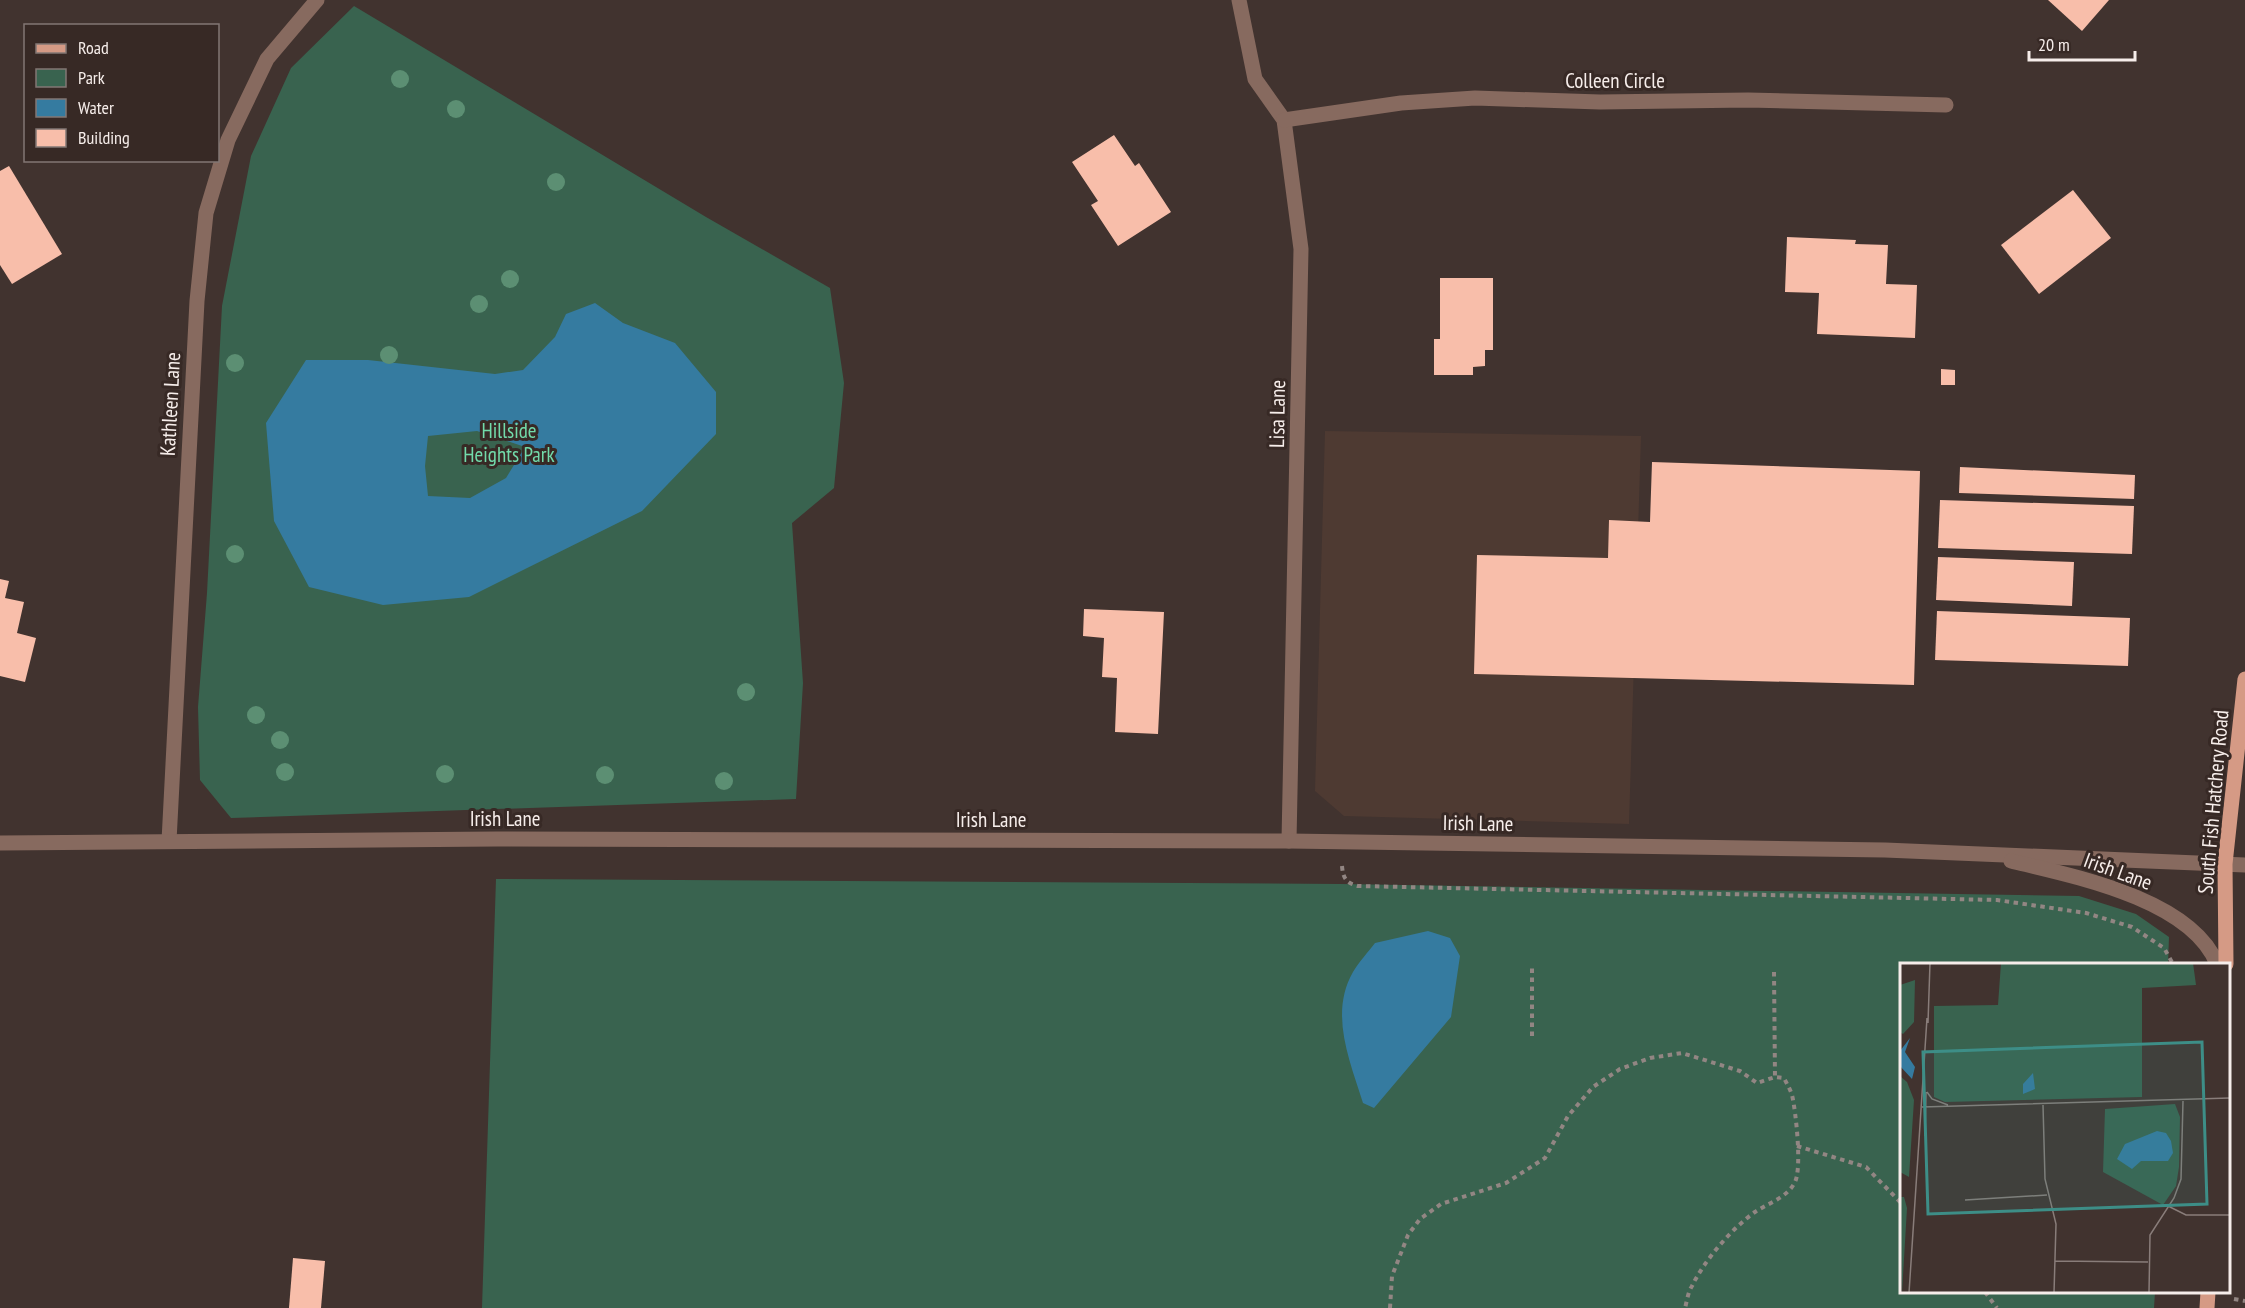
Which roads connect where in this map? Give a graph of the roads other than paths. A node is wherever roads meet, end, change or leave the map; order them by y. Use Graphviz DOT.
graph roads {
  1 [pos="1239,0"];
  2 [pos="315,1"];
  3 [pos="1947,105"];
  4 [pos="1284,120"];
  5 [pos="2245,678"];
  6 [pos="1289,841"];
  7 [pos="169,842"];
  8 [pos="0,843"];
  9 [pos="1982,854"];
  10 [pos="2225,864"];
  11 [pos="2245,865"];
  12 [pos="2216,963"];
  13 [pos="2226,963"];
  14 [pos="2208,1293"];
  15 [pos="2207,1308"];
  1 -- 4 [label="street, Lisa Lane"];
  2 -- 7 [label="street, Kathleen Lane"];
  3 -- 4 [label="street, Colleen Circle"];
  4 -- 6 [label="street, Lisa Lane"];
  5 -- 10 [label="main road, South Fish Hatchery Road"];
  6 -- 7 [label="street, Irish Lane"];
  6 -- 9 [label="street, Irish Lane"];
  7 -- 8 [label="street, Irish Lane"];
  9 -- 10 [label="street, Irish Lane"];
  9 -- 12 [label="street, Irish Lane"];
  10 -- 11 [label="street, Irish Lane"];
  10 -- 13 [label="main road, South Fish Hatchery Road"];
  14 -- 15 [label="main road"];
}
